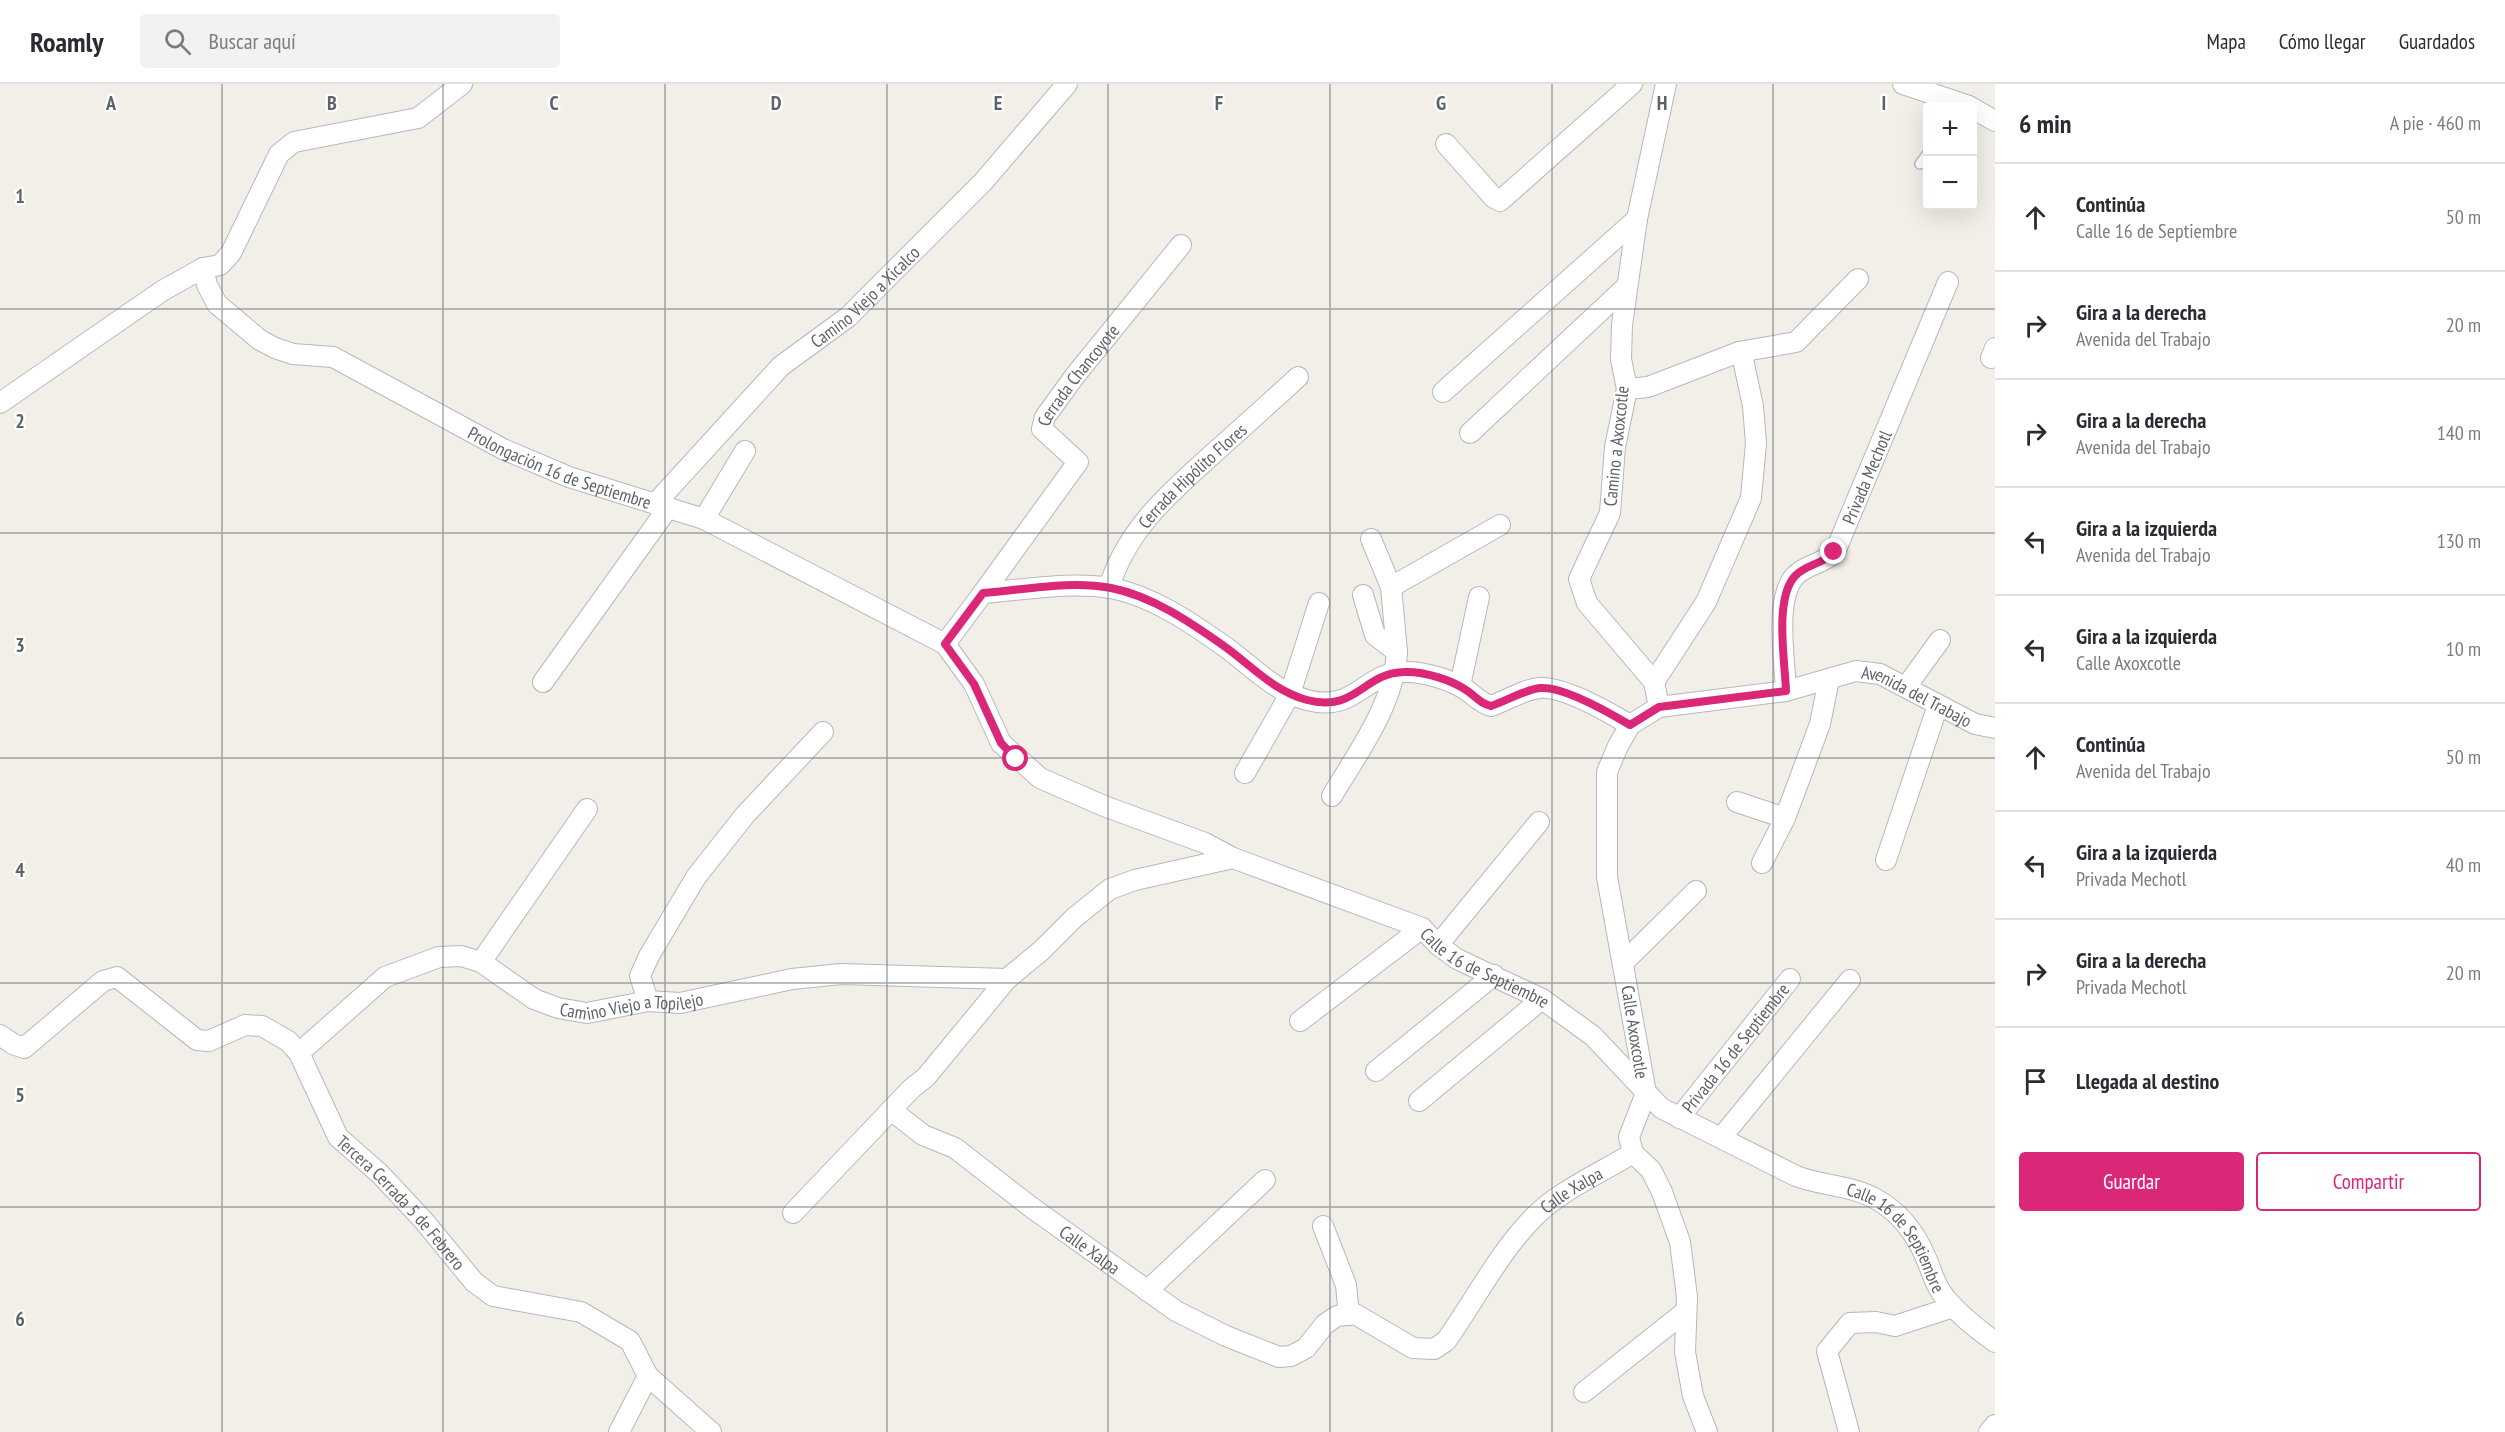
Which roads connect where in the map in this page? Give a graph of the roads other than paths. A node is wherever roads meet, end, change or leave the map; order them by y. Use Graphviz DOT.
graph roads {
  1 [pos="462,84"];
  2 [pos="1067,84"];
  3 [pos="1632,84"];
  4 [pos="1666,84"];
  5 [pos="1903,84"];
  6 [pos="1954,102"];
  7 [pos="1977,112"];
  8 [pos="1995,121"];
  9 [pos="1446,144"];
  10 [pos="1926,156"];
  11 [pos="1920,164"];
  12 [pos="1637,219"];
  13 [pos="1181,245"];
  14 [pos="203,268"];
  15 [pos="1858,279"];
  16 [pos="1947,282"];
  17 [pos="1627,286"];
  18 [pos="1739,352"];
  19 [pos="1298,377"];
  20 [pos="1627,389"];
  21 [pos="1443,392"];
  22 [pos="0,403"];
  23 [pos="1470,433"];
  24 [pos="745,451"];
  25 [pos="661,506"];
  26 [pos="704,519"];
  27 [pos="1500,525"];
  28 [pos="1371,539"];
  29 [pos="1391,586"];
  30 [pos="1109,588"];
  31 [pos="983,593"];
  32 [pos="1363,595"];
  33 [pos="1479,597"];
  34 [pos="1319,603"];
  35 [pos="1940,640"];
  36 [pos="945,644"];
  37 [pos="1396,652"];
  38 [pos="1396,673"];
  39 [pos="1829,679"];
  40 [pos="543,682"];
  41 [pos="1654,682"];
  42 [pos="1460,686"];
  43 [pos="1906,687"];
  44 [pos="1786,691"];
  45 [pos="1290,694"];
  46 [pos="1938,705"];
  47 [pos="1659,707"];
  48 [pos="1630,725"];
  49 [pos="1995,728"];
  50 [pos="824,732"];
  51 [pos="1245,773"];
  52 [pos="1332,796"];
  53 [pos="1737,802"];
  54 [pos="587,809"];
  55 [pos="1785,818"];
  56 [pos="1539,822"];
  57 [pos="1233,858"];
  58 [pos="1886,860"];
  59 [pos="1762,862"];
  60 [pos="1696,891"];
  61 [pos="1422,928"];
  62 [pos="1438,945"];
  63 [pos="482,962"];
  64 [pos="1624,962"];
  65 [pos="1494,975"];
  66 [pos="1007,979"];
  67 [pos="1790,979"];
  68 [pos="1850,980"];
  69 [pos="1542,999"];
  70 [pos="648,1001"];
  71 [pos="1300,1021"];
  72 [pos="0,1035"];
  73 [pos="299,1053"];
  74 [pos="1376,1071"];
  75 [pos="1646,1093"];
  76 [pos="1419,1101"];
  77 [pos="891,1110"];
  78 [pos="1679,1118"];
  79 [pos="1722,1138"];
  80 [pos="1633,1154"];
  81 [pos="1265,1180"];
  82 [pos="793,1213"];
  83 [pos="1323,1226"];
  84 [pos="1148,1291"];
  85 [pos="1953,1307"];
  86 [pos="1686,1311"];
  87 [pos="1348,1315"];
  88 [pos="1995,1342"];
  89 [pos="648,1376"];
  90 [pos="1584,1392"];
  91 [pos="1995,1425"];
  92 [pos="619,1432"];
  93 [pos="711,1432"];
  94 [pos="1707,1432"];
  95 [pos="1849,1432"];
  96 [pos="1989,1432"];
  1 -- 14 [label="street"];
  2 -- 25 [label="street, Camino Viejo a Xicalco"];
  3 -- 9 [label="street"];
  4 -- 12 [label="street, Camino a Axoxcotle"];
  5 -- 6 [label="street"];
  7 -- 8 [label="street"];
  10 -- 11 [label="lane"];
  12 -- 17 [label="street, Camino a Axoxcotle"];
  12 -- 21 [label="street"];
  13 -- 31 [label="street, Cerrada Chancoyote"];
  14 -- 22 [label="street"];
  14 -- 25 [label="street, Prolongación 16 de Septiembre"];
  15 -- 18 [label="street"];
  16 -- 44 [label="street, Privada Mechotl"];
  17 -- 20 [label="street, Camino a Axoxcotle"];
  17 -- 23 [label="street"];
  18 -- 20 [label="street"];
  18 -- 41 [label="street"];
  19 -- 30 [label="street, Cerrada Hipólito Flores"];
  20 -- 41 [label="street, Camino a Axoxcotle"];
  24 -- 26 [label="street"];
  25 -- 26 [label="street, Prolongación 16 de Septiembre"];
  25 -- 40 [label="street, Camino Viejo a Xicalco"];
  26 -- 36 [label="street, Prolongación 16 de Septiembre"];
  27 -- 29 [label="street"];
  28 -- 29 [label="street"];
  29 -- 37 [label="street"];
  30 -- 31 [label="street"];
  30 -- 45 [label="street"];
  31 -- 36 [label="street"];
  32 -- 37 [label="street"];
  33 -- 42 [label="street"];
  34 -- 45 [label="street"];
  35 -- 43 [label="street"];
  36 -- 57 [label="street, Calle 16 de Septiembre"];
  37 -- 38 [label="street"];
  38 -- 42 [label="street"];
  38 -- 45 [label="street"];
  38 -- 52 [label="street"];
  39 -- 43 [label="street, Avenida del Trabajo"];
  39 -- 44 [label="street, Avenida del Trabajo"];
  39 -- 55 [label="street"];
  41 -- 47 [label="street, Camino a Axoxcotle"];
  42 -- 48 [label="street"];
  43 -- 46 [label="street, Avenida del Trabajo"];
  44 -- 47 [label="street, Avenida del Trabajo"];
  45 -- 51 [label="street"];
  46 -- 49 [label="street, Avenida del Trabajo"];
  46 -- 58 [label="street"];
  47 -- 48 [label="street"];
  48 -- 64 [label="street, Calle Axoxcotle"];
  50 -- 70 [label="street"];
  53 -- 55 [label="street"];
  54 -- 63 [label="street"];
  55 -- 59 [label="street"];
  56 -- 62 [label="street"];
  57 -- 61 [label="street, Calle 16 de Septiembre"];
  57 -- 66 [label="street"];
  60 -- 64 [label="street"];
  61 -- 62 [label="street, Calle 16 de Septiembre"];
  61 -- 71 [label="street"];
  62 -- 65 [label="street, Calle 16 de Septiembre"];
  63 -- 70 [label="street, Camino Viejo a Topilejo"];
  63 -- 73 [label="street, Camino Viejo a Topilejo"];
  64 -- 75 [label="street, Calle Axoxcotle"];
  65 -- 69 [label="street, Calle 16 de Septiembre"];
  65 -- 74 [label="street"];
  66 -- 70 [label="street, Camino Viejo a Topilejo"];
  66 -- 77 [label="street"];
  67 -- 78 [label="street, Privada 16 de Septiembre"];
  68 -- 79 [label="street"];
  69 -- 75 [label="street, Calle 16 de Septiembre"];
  69 -- 76 [label="street"];
  72 -- 73 [label="street, Tercera Cerrada 5 de Febrero"];
  73 -- 89 [label="street, Tercera Cerrada 5 de Febrero"];
  75 -- 78 [label="street, Calle 16 de Septiembre"];
  75 -- 80 [label="street, Calle Axoxcotle"];
  77 -- 82 [label="street"];
  77 -- 84 [label="street, Calle Xalpa"];
  78 -- 79 [label="street, Calle 16 de Septiembre"];
  79 -- 85 [label="street, Calle 16 de Septiembre"];
  80 -- 86 [label="street"];
  80 -- 87 [label="street, Calle Xalpa"];
  81 -- 84 [label="street"];
  83 -- 87 [label="street"];
  84 -- 87 [label="street, Calle Xalpa"];
  85 -- 88 [label="street, Calle 16 de Septiembre"];
  85 -- 95 [label="street"];
  86 -- 90 [label="street"];
  86 -- 94 [label="street"];
  89 -- 92 [label="street"];
  89 -- 93 [label="street, Tercera Cerrada 5 de Febrero"];
  91 -- 96 [label="street"];
}
